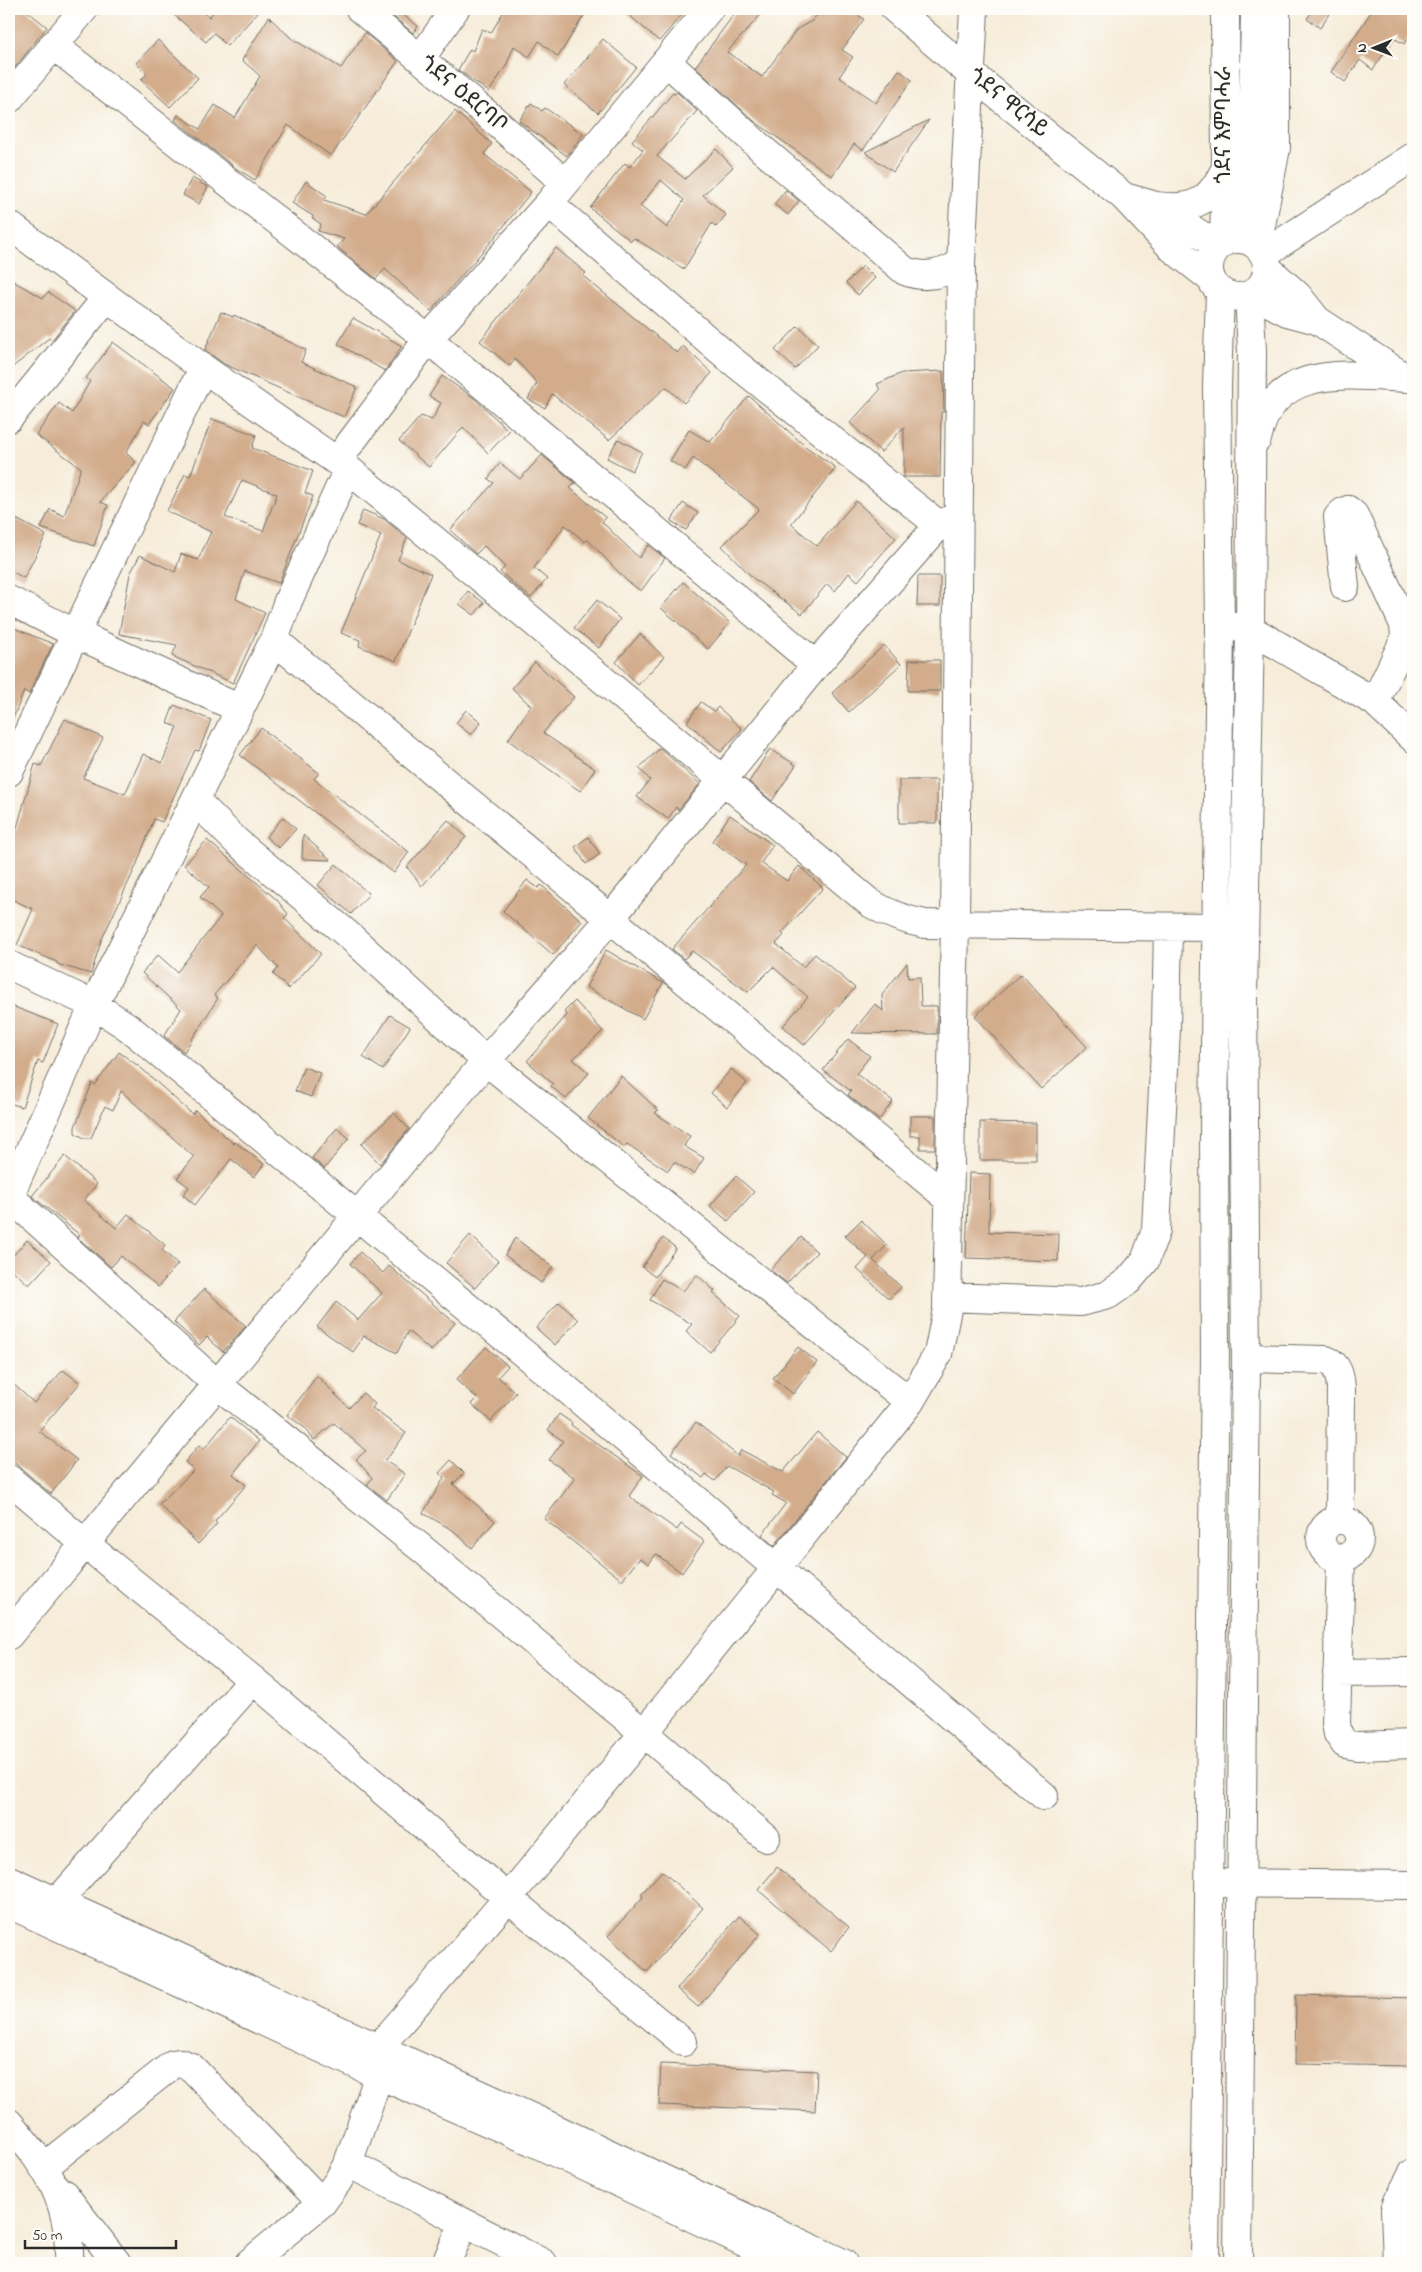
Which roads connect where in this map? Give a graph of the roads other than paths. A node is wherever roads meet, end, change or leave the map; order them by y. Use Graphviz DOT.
graph roads {
  1 [pos="84,9"];
  2 [pos="360,9"];
  3 [pos="455,9"];
  4 [pos="709,9"];
  5 [pos="895,9"];
  6 [pos="974,9"];
  7 [pos="1225,9"];
  8 [pos="1255,9"];
  9 [pos="1276,9"];
  10 [pos="53,45"];
  11 [pos="421,58"];
  12 [pos="666,61"];
  13 [pos="971,74"];
  14 [pos="9,99"];
  15 [pos="1413,157"];
  16 [pos="1226,166"];
  17 [pos="557,193"];
  18 [pos="1123,196"];
  19 [pos="1156,206"];
  20 [pos="9,225"];
  21 [pos="1221,243"];
  22 [pos="1260,252"];
  23 [pos="961,263"];
  24 [pos="1215,285"];
  25 [pos="1251,294"];
  26 [pos="107,297"];
  27 [pos="1317,320"];
  28 [pos="428,339"];
  29 [pos="203,368"];
  30 [pos="1410,381"];
  31 [pos="9,418"];
  32 [pos="342,465"];
  33 [pos="1251,465"];
  34 [pos="949,520"];
  35 [pos="1345,588"];
  36 [pos="9,600"];
  37 [pos="1220,625"];
  38 [pos="1250,629"];
  39 [pos="74,633"];
  40 [pos="274,640"];
  41 [pos="816,665"];
  42 [pos="1375,702"];
  43 [pos="240,709"];
  44 [pos="1413,738"];
  45 [pos="9,772"];
  46 [pos="723,779"];
  47 [pos="196,800"];
  48 [pos="610,919"];
  49 [pos="955,924"];
  50 [pos="1215,927"];
  51 [pos="1168,928"];
  52 [pos="9,965"];
  53 [pos="94,1005"];
  54 [pos="486,1061"];
  55 [pos="9,1197"];
  56 [pos="949,1199"];
  57 [pos="357,1216"];
  58 [pos="947,1297"];
  59 [pos="1246,1358"];
  60 [pos="218,1384"];
  61 [pos="910,1402"];
  62 [pos="9,1479"];
  63 [pos="84,1543"];
  64 [pos="776,1568"];
  65 [pos="9,1635"];
  66 [pos="1413,1672"];
  67 [pos="1337,1673"];
  68 [pos="253,1680"];
  69 [pos="644,1733"];
  70 [pos="1413,1744"];
  71 [pos="1044,1796"];
  72 [pos="766,1838"];
  73 [pos="9,1880"];
  74 [pos="1210,1883"];
  75 [pos="1242,1883"];
  76 [pos="1413,1885"];
  77 [pos="508,1898"];
  78 [pos="57,1902"];
  79 [pos="9,1904"];
  80 [pos="683,2042"];
  81 [pos="379,2062"];
  82 [pos="9,2123"];
  83 [pos="348,2163"];
  84 [pos="47,2171"];
  85 [pos="1413,2173"];
  86 [pos="322,2204"];
  87 [pos="464,2223"];
  88 [pos="779,2255"];
  89 [pos="70,2263"];
  90 [pos="117,2263"];
  91 [pos="249,2263"];
  92 [pos="446,2263"];
  93 [pos="543,2263"];
  94 [pos="843,2263"];
  95 [pos="1206,2263"];
  96 [pos="1238,2263"];
  97 [pos="1397,2263"];
  1 -- 10 [label="street"];
  2 -- 11 [label="street, ጎደና ዕደርባቦ"];
  3 -- 11 [label="street"];
  4 -- 12 [label="street"];
  5 -- 13 [label="street, ጎደና ዋርሳይ"];
  6 -- 13 [label="street"];
  7 -- 16 [label="street, ጎደና እምባሓራ"];
  8 -- 22 [label="street, ጎደና እምባሓራ"];
  9 -- 22 [label="street"];
  10 -- 14 [label="street"];
  10 -- 28 [label="street"];
  11 -- 17 [label="street, ጎደና ዕደርባቦ"];
  12 -- 17 [label="street"];
  12 -- 23 [label="street"];
  13 -- 18 [label="street, ጎደና ዋርሳይ"];
  13 -- 23 [label="street"];
  15 -- 22 [label="street"];
  16 -- 19 [label="street"];
  16 -- 21 [label="street, ጎደና እምባሓራ"];
  17 -- 28 [label="street"];
  17 -- 34 [label="street, ጎደና ዕደርባቦ"];
  18 -- 19 [label="street"];
  18 -- 24 [label="street"];
  19 -- 21 [label="street"];
  20 -- 26 [label="street"];
  21 -- 22 [label="street"];
  21 -- 24 [label="street"];
  22 -- 25 [label="street"];
  22 -- 27 [label="street"];
  23 -- 34 [label="street"];
  24 -- 25 [label="street"];
  24 -- 37 [label="street"];
  25 -- 27 [label="street"];
  25 -- 33 [label="street"];
  26 -- 29 [label="street"];
  26 -- 31 [label="street"];
  27 -- 30 [label="street"];
  28 -- 32 [label="street"];
  28 -- 41 [label="street"];
  29 -- 32 [label="street"];
  29 -- 39 [label="street"];
  30 -- 33 [label="street"];
  32 -- 40 [label="street"];
  32 -- 46 [label="street"];
  33 -- 38 [label="street"];
  34 -- 41 [label="street"];
  34 -- 49 [label="street"];
  35 -- 42 [label="street"];
  36 -- 39 [label="street"];
  37 -- 38 [label="street"];
  37 -- 50 [label="street"];
  38 -- 42 [label="street"];
  38 -- 59 [label="street"];
  39 -- 43 [label="street"];
  39 -- 45 [label="street"];
  40 -- 43 [label="street"];
  40 -- 48 [label="street"];
  41 -- 46 [label="street"];
  42 -- 44 [label="street"];
  43 -- 47 [label="street"];
  46 -- 48 [label="street"];
  46 -- 49 [label="street"];
  47 -- 53 [label="street"];
  47 -- 54 [label="street"];
  48 -- 54 [label="street"];
  48 -- 56 [label="street"];
  49 -- 51 [label="street"];
  49 -- 56 [label="street"];
  50 -- 51 [label="street"];
  50 -- 74 [label="street"];
  51 -- 58 [label="street"];
  52 -- 53 [label="street"];
  53 -- 55 [label="street"];
  53 -- 57 [label="street"];
  54 -- 57 [label="street"];
  54 -- 61 [label="street"];
  55 -- 60 [label="street"];
  56 -- 58 [label="street"];
  57 -- 60 [label="street"];
  57 -- 64 [label="street"];
  58 -- 61 [label="street"];
  59 -- 67 [label="street"];
  59 -- 75 [label="street"];
  60 -- 63 [label="street"];
  60 -- 69 [label="street"];
  61 -- 64 [label="street"];
  62 -- 63 [label="street"];
  63 -- 65 [label="street"];
  63 -- 68 [label="street"];
  64 -- 69 [label="street"];
  64 -- 71 [label="street"];
  66 -- 67 [label="street"];
  67 -- 70 [label="street"];
  68 -- 77 [label="street"];
  68 -- 78 [label="street"];
  69 -- 72 [label="street"];
  69 -- 77 [label="street"];
  73 -- 78 [label="street"];
  74 -- 75 [label="street"];
  74 -- 95 [label="street"];
  75 -- 76 [label="street"];
  75 -- 96 [label="street"];
  77 -- 80 [label="street"];
  77 -- 81 [label="street"];
  78 -- 81 [label="street"];
  79 -- 81 [label="street"];
  81 -- 83 [label="street"];
  81 -- 88 [label="street"];
  82 -- 84 [label="street"];
  83 -- 86 [label="street"];
  83 -- 87 [label="street"];
  84 -- 86 [label="street"];
  84 -- 89 [label="street"];
  84 -- 90 [label="street"];
  85 -- 97 [label="street"];
  86 -- 91 [label="street"];
  87 -- 92 [label="street"];
  87 -- 93 [label="street"];
  88 -- 94 [label="street"];
}
